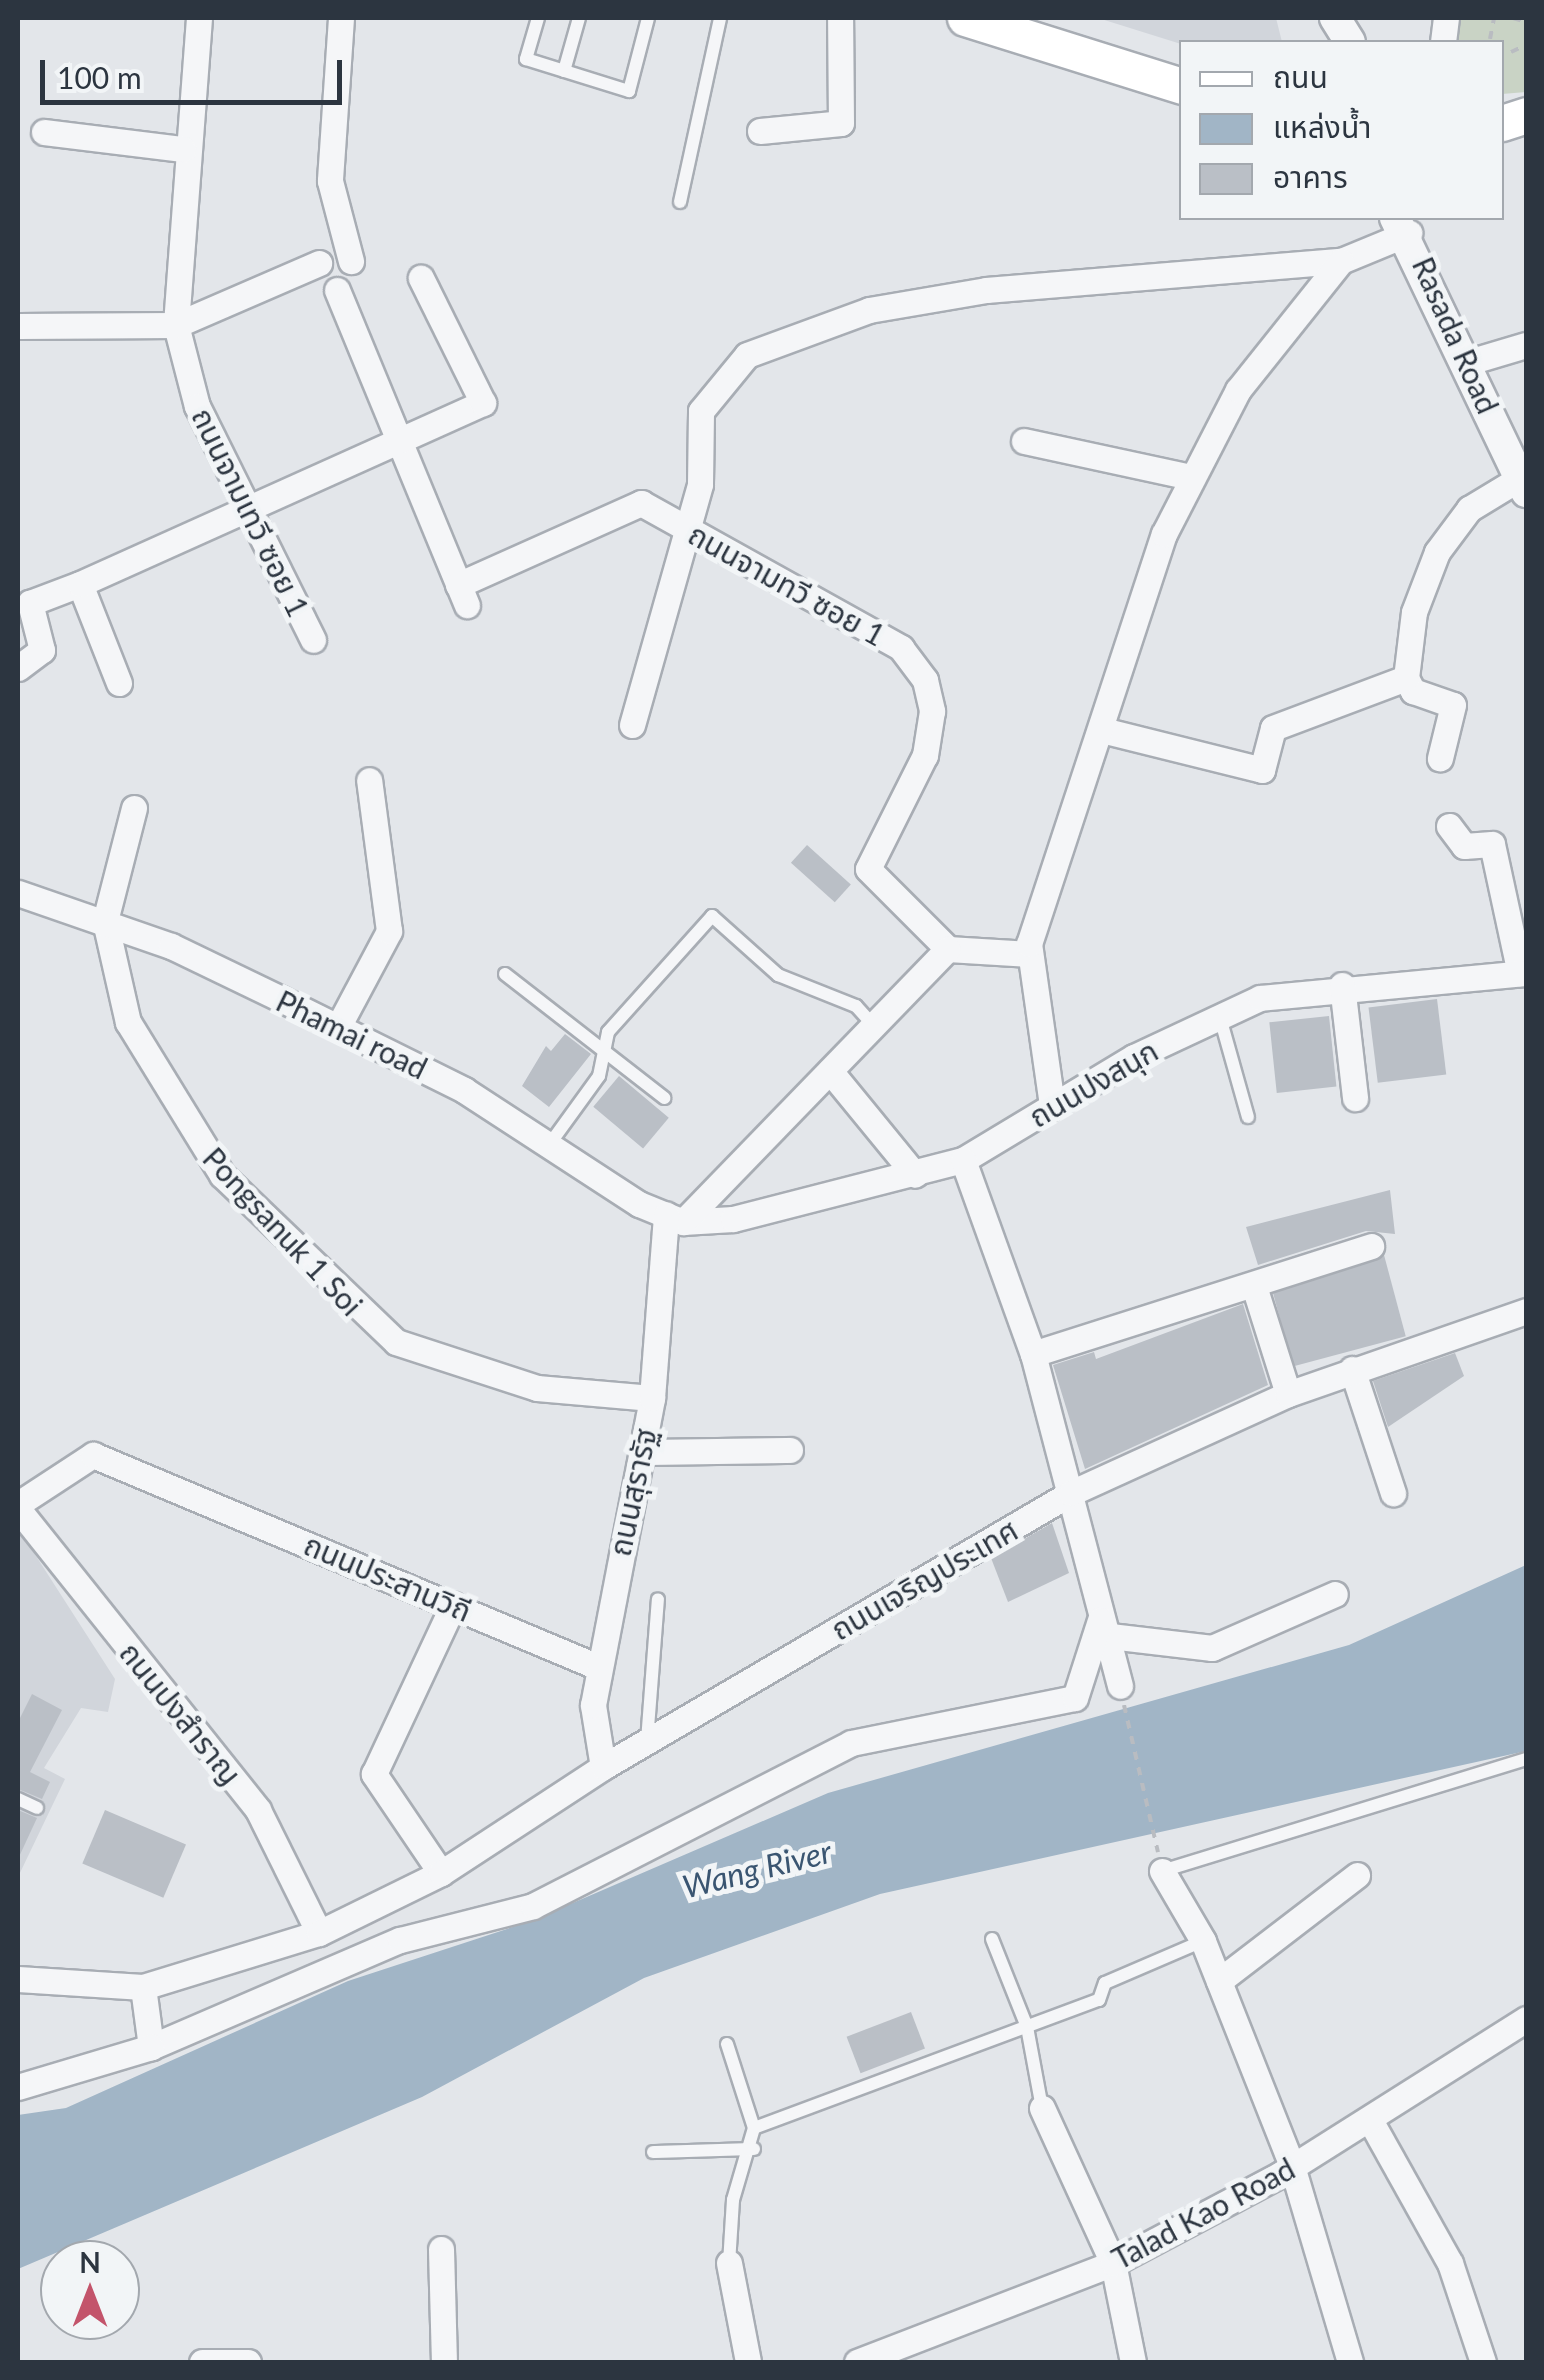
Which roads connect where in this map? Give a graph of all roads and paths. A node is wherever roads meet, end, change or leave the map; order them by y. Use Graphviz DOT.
graph roads {
  1 [pos="199,18"];
  2 [pos="341,18"];
  3 [pos="538,18"];
  4 [pos="579,18"];
  5 [pos="648,18"];
  6 [pos="720,18"];
  7 [pos="840,18"];
  8 [pos="965,18"];
  9 [pos="1335,18"];
  10 [pos="1494,18"];
  11 [pos="1513,18"];
  12 [pos="1526,22"];
  13 [pos="1490,39"];
  14 [pos="1349,40"];
  15 [pos="1526,45"];
  16 [pos="1510,52"];
  17 [pos="564,71"];
  18 [pos="1179,85"];
  19 [pos="760,131"];
  20 [pos="44,132"];
  21 [pos="182,149"];
  22 [pos="680,202"];
  23 [pos="1406,222"];
  24 [pos="350,260"];
  25 [pos="1341,261"];
  26 [pos="319,263"];
  27 [pos="421,278"];
  28 [pos="337,290"];
  29 [pos="176,325"];
  30 [pos="18,326"];
  31 [pos="1526,345"];
  32 [pos="1469,362"];
  33 [pos="1024,441"];
  34 [pos="398,444"];
  35 [pos="1191,476"];
  36 [pos="1523,485"];
  37 [pos="246,506"];
  38 [pos="690,528"];
  39 [pos="80,584"];
  40 [pos="313,640"];
  41 [pos="18,668"];
  42 [pos="1406,678"];
  43 [pos="119,683"];
  44 [pos="632,724"];
  45 [pos="1102,730"];
  46 [pos="1440,758"];
  47 [pos="369,780"];
  48 [pos="134,808"];
  49 [pos="1449,826"];
  50 [pos="18,893"];
  51 [pos="105,921"];
  52 [pos="948,949"];
  53 [pos="1030,954"];
  54 [pos="1523,973"];
  55 [pos="505,974"];
  56 [pos="1342,984"];
  57 [pos="1218,1012"];
  58 [pos="338,1027"];
  59 [pos="876,1028"];
  60 [pos="604,1047"];
  61 [pos="830,1071"];
  62 [pos="664,1098"];
  63 [pos="1355,1098"];
  64 [pos="1052,1106"];
  65 [pos="1248,1118"];
  66 [pos="548,1145"];
  67 [pos="963,1160"];
  68 [pos="914,1175"];
  69 [pos="675,1218"];
  70 [pos="1371,1246"];
  71 [pos="1254,1286"];
  72 [pos="1526,1310"];
  73 [pos="1033,1354"];
  74 [pos="1352,1370"];
  75 [pos="1288,1394"];
  76 [pos="652,1398"];
  77 [pos="790,1450"];
  78 [pos="643,1452"];
  79 [pos="1072,1492"];
  80 [pos="1393,1493"];
  81 [pos="18,1507"];
  82 [pos="1334,1594"];
  83 [pos="658,1600"];
  84 [pos="453,1605"];
  85 [pos="1105,1628"];
  86 [pos="598,1667"];
  87 [pos="1120,1686"];
  88 [pos="647,1740"];
  89 [pos="1526,1759"];
  90 [pos="603,1767"];
  91 [pos="18,1799"];
  92 [pos="36,1808"];
  93 [pos="1162,1871"];
  94 [pos="442,1873"];
  95 [pos="1357,1875"];
  96 [pos="319,1933"];
  97 [pos="992,1938"];
  98 [pos="1203,1940"];
  99 [pos="18,1979"];
  100 [pos="1219,1980"];
  101 [pos="143,1987"];
  102 [pos="1526,2019"];
  103 [pos="1026,2027"];
  104 [pos="728,2044"];
  105 [pos="151,2048"];
  106 [pos="18,2087"];
  107 [pos="1042,2108"];
  108 [pos="1370,2120"];
  109 [pos="754,2128"];
  110 [pos="754,2148"];
  111 [pos="653,2152"];
  112 [pos="1292,2166"];
  113 [pos="442,2249"];
  114 [pos="729,2263"];
  115 [pos="1112,2263"];
  116 [pos="202,2362"];
  117 [pos="248,2362"];
  118 [pos="444,2362"];
  119 [pos="748,2362"];
  120 [pos="857,2362"];
  121 [pos="1133,2362"];
  122 [pos="1350,2362"];
  123 [pos="1483,2362"];
  1 -- 21 [label="street, ถนนจามเทวี ซอย 1"];
  2 -- 24 [label="street"];
  3 -- 17 [label="lane"];
  4 -- 17 [label="lane"];
  5 -- 17 [label="lane"];
  6 -- 22 [label="lane"];
  7 -- 19 [label="street"];
  8 -- 18 [label="main road"];
  9 -- 14 [label="street"];
  10 -- 13 [label="path"];
  11 -- 12 [label="path"];
  15 -- 16 [label="path"];
  20 -- 21 [label="street"];
  21 -- 29 [label="street, ถนนจามเทวี ซอย 1"];
  23 -- 25 [label="street"];
  23 -- 32 [label="street, Rasada Road"];
  25 -- 35 [label="street"];
  25 -- 38 [label="street"];
  26 -- 29 [label="street"];
  27 -- 34 [label="street"];
  28 -- 34 [label="street"];
  29 -- 30 [label="street"];
  29 -- 37 [label="street, ถนนจามเทวี ซอย 1"];
  31 -- 32 [label="street"];
  32 -- 36 [label="street, Rasada Road"];
  33 -- 35 [label="street"];
  34 -- 37 [label="street"];
  34 -- 38 [label="street, ถนนจามทวี ซอย 1"];
  35 -- 45 [label="street"];
  36 -- 42 [label="street"];
  37 -- 39 [label="street"];
  37 -- 40 [label="street, ถนนจามเทวี ซอย 1"];
  38 -- 44 [label="street"];
  38 -- 52 [label="street, ถนนจามทวี ซอย 1"];
  39 -- 41 [label="street"];
  39 -- 43 [label="street"];
  42 -- 45 [label="street"];
  42 -- 46 [label="street"];
  45 -- 53 [label="street"];
  47 -- 58 [label="street"];
  48 -- 51 [label="street, Pongsanuk 1 Soi"];
  49 -- 54 [label="street"];
  50 -- 51 [label="street, Phamai road"];
  51 -- 58 [label="street, Phamai road"];
  51 -- 76 [label="street, Pongsanuk 1 Soi"];
  52 -- 53 [label="street"];
  52 -- 59 [label="street"];
  53 -- 64 [label="street"];
  54 -- 56 [label="street, ถนนปงสนุก"];
  55 -- 60 [label="lane"];
  56 -- 57 [label="street, ถนนปงสนุก"];
  56 -- 63 [label="street"];
  57 -- 64 [label="street, ถนนปงสนุก"];
  57 -- 65 [label="lane"];
  58 -- 66 [label="street, Phamai road"];
  59 -- 60 [label="lane"];
  59 -- 61 [label="street"];
  60 -- 62 [label="lane"];
  60 -- 66 [label="lane"];
  61 -- 68 [label="street"];
  61 -- 69 [label="street"];
  64 -- 67 [label="street, ถนนปงสนุก"];
  66 -- 69 [label="street, Phamai road"];
  67 -- 68 [label="street, ถนนปงสนุก"];
  67 -- 73 [label="street"];
  68 -- 69 [label="street, ถนนปงสนุก"];
  69 -- 76 [label="street, ถนนสุรารัฐ"];
  70 -- 71 [label="street"];
  71 -- 73 [label="street"];
  71 -- 75 [label="street"];
  72 -- 74 [label="street, ถนนเจริญประเทศ"];
  73 -- 79 [label="street"];
  74 -- 75 [label="street, ถนนเจริญประเทศ"];
  74 -- 80 [label="street"];
  75 -- 79 [label="street, ถนนเจริญประเทศ"];
  76 -- 78 [label="street, ถนนสุรารัฐ"];
  77 -- 78 [label="street"];
  78 -- 86 [label="street, ถนนสุรารัฐ"];
  79 -- 85 [label="street"];
  79 -- 88 [label="street, ถนนเจริญประเทศ"];
  81 -- 84 [label="street, ถนนประสานวิถี"];
  81 -- 96 [label="street, ถนนปงสำราญ"];
  82 -- 85 [label="street"];
  83 -- 88 [label="lane"];
  84 -- 86 [label="street, ถนนประสานวิถี"];
  84 -- 94 [label="street"];
  85 -- 87 [label="street"];
  85 -- 105 [label="street"];
  86 -- 90 [label="street, ถนนสุรารัฐ"];
  87 -- 93 [label="path"];
  88 -- 90 [label="street, ถนนเจริญประเทศ"];
  89 -- 93 [label="lane"];
  90 -- 94 [label="street, ถนนเจริญประเทศ"];
  91 -- 92 [label="lane"];
  93 -- 98 [label="street"];
  94 -- 96 [label="street, ถนนเจริญประเทศ"];
  95 -- 100 [label="street"];
  96 -- 101 [label="street, ถนนเจริญประเทศ"];
  97 -- 103 [label="lane"];
  98 -- 100 [label="street"];
  98 -- 103 [label="lane"];
  99 -- 101 [label="street"];
  100 -- 112 [label="street"];
  101 -- 105 [label="street"];
  102 -- 108 [label="street, Talad Kao Road"];
  103 -- 107 [label="lane"];
  103 -- 109 [label="lane"];
  104 -- 109 [label="lane"];
  105 -- 106 [label="street"];
  107 -- 115 [label="street"];
  108 -- 112 [label="street, Talad Kao Road"];
  108 -- 123 [label="street"];
  109 -- 110 [label="lane"];
  110 -- 111 [label="lane"];
  110 -- 114 [label="lane"];
  112 -- 115 [label="street, Talad Kao Road"];
  112 -- 122 [label="street"];
  113 -- 118 [label="street"];
  114 -- 119 [label="street"];
  115 -- 120 [label="street, Talad Kao Road"];
  115 -- 121 [label="street"];
  116 -- 117 [label="street"];
}
